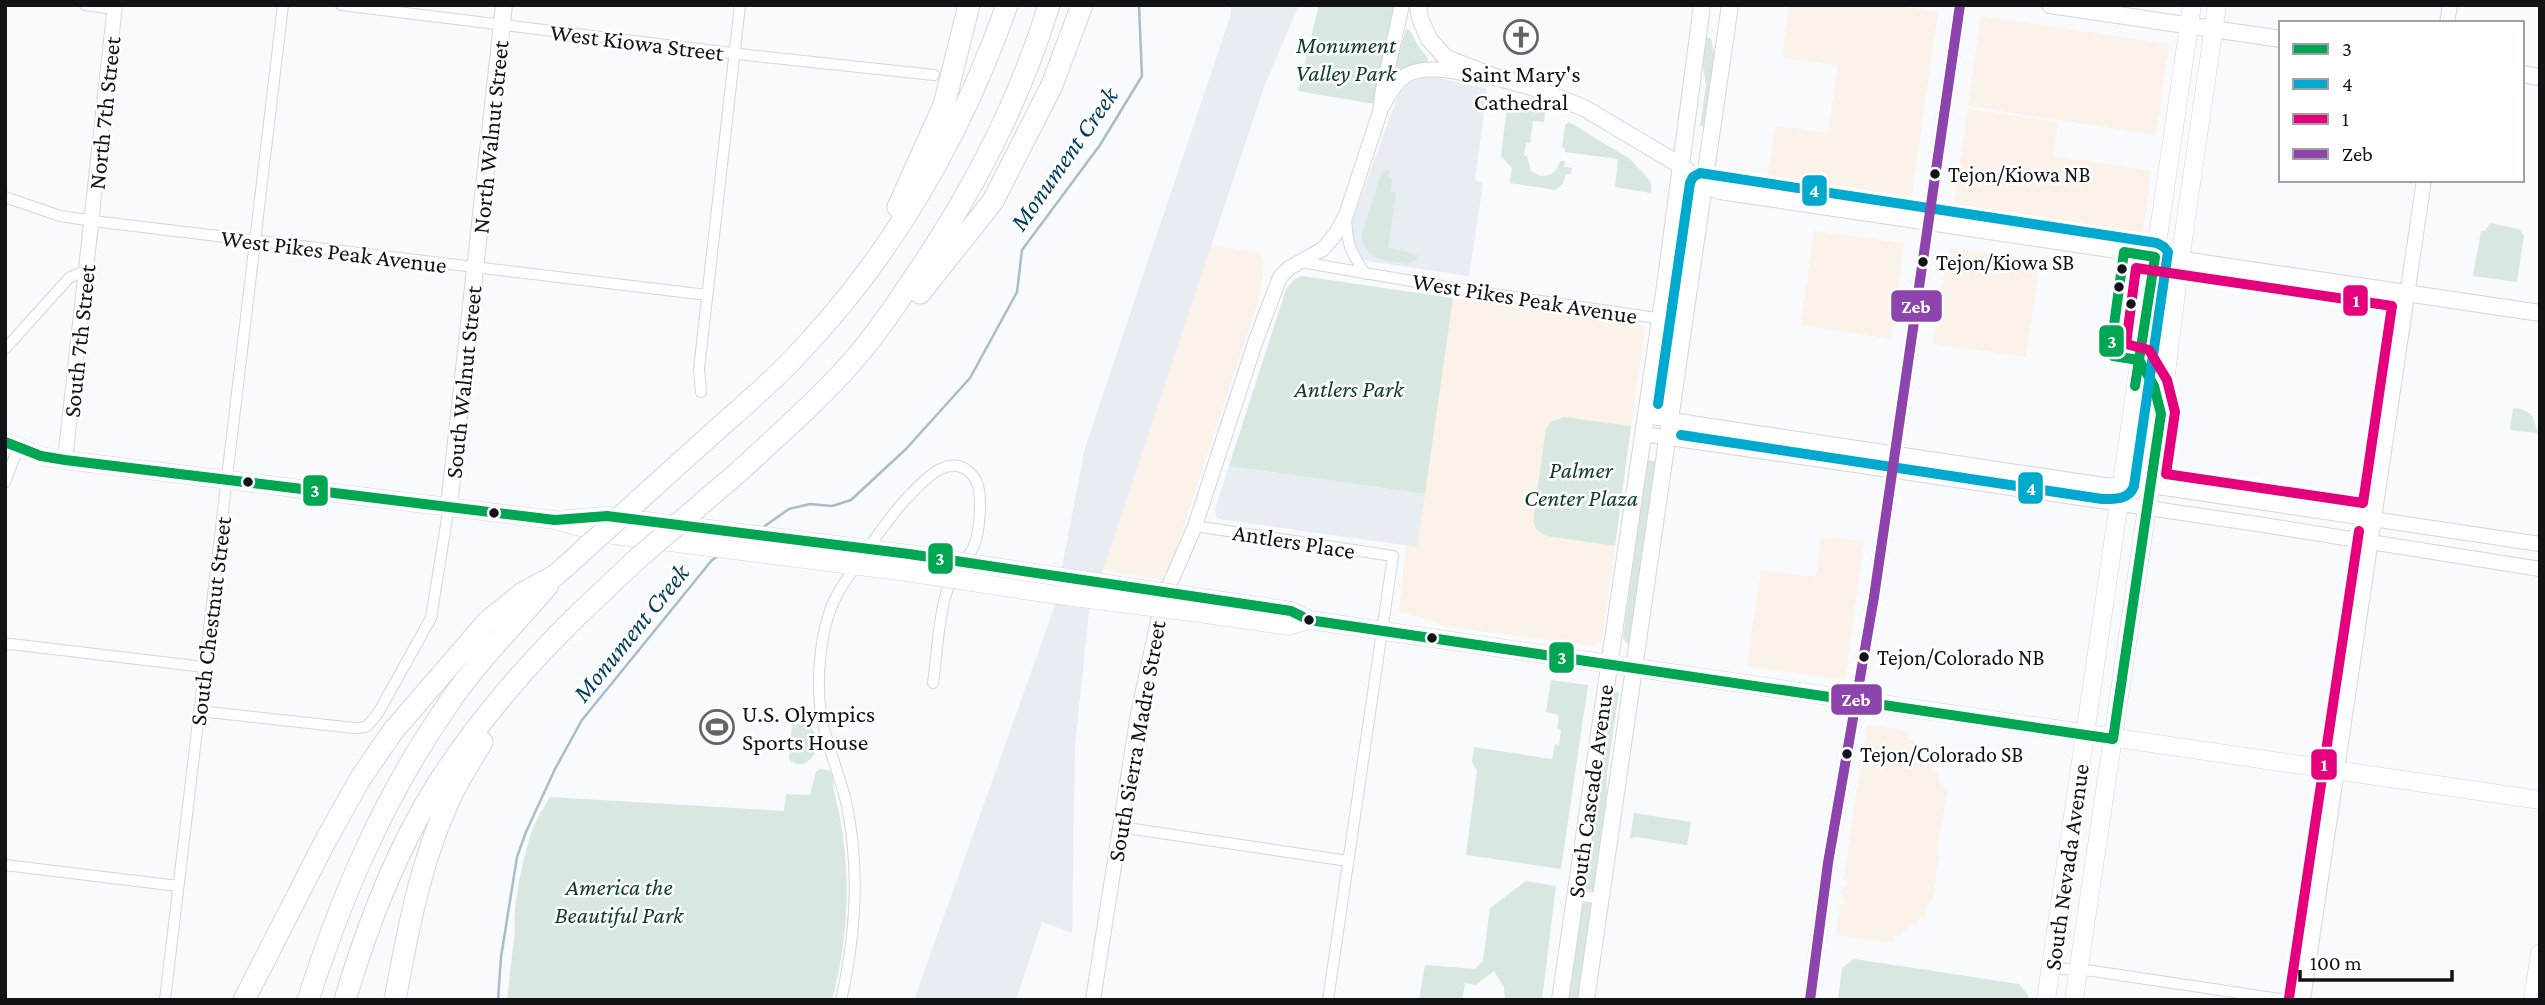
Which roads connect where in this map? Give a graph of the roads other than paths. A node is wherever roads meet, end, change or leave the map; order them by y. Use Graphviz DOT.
graph roads {
  1 [pos="85,5"];
  2 [pos="283,5"];
  3 [pos="341,5"];
  4 [pos="504,5"];
  5 [pos="740,5"];
  6 [pos="969,5"];
  7 [pos="1007,5"];
  8 [pos="1049,5"];
  9 [pos="1082,5"];
  10 [pos="1402,5"];
  11 [pos="1418,5"];
  12 [pos="1702,5"];
  13 [pos="1730,5"];
  14 [pos="1960,5"];
  15 [pos="2050,5"];
  16 [pos="2192,5"];
  17 [pos="2217,5"];
  18 [pos="115,7"];
  19 [pos="2189,25"];
  20 [pos="502,26"];
  21 [pos="2214,29"];
  22 [pos="2279,39"];
  23 [pos="735,53"];
  24 [pos="934,75"];
  25 [pos="1495,77"];
  26 [pos="1380,112"];
  27 [pos="1680,166"];
  28 [pos="2424,182"];
  29 [pos="1704,186"];
  30 [pos="5,197"];
  31 [pos="1346,215"];
  32 [pos="93,221"];
  33 [pos="1928,223"];
  34 [pos="254,242"];
  35 [pos="2155,257"];
  36 [pos="2180,260"];
  37 [pos="1301,262"];
  38 [pos="475,268"];
  39 [pos="86,270"];
  40 [pos="1366,274"];
  41 [pos="2408,293"];
  42 [pos="708,295"];
  43 [pos="2540,313"];
  44 [pos="1659,318"];
  45 [pos="1684,322"];
  46 [pos="824,324"];
  47 [pos="5,349"];
  48 [pos="855,359"];
  49 [pos="2137,377"];
  50 [pos="701,392"];
  51 [pos="2161,414"];
  52 [pos="1645,416"];
  53 [pos="1670,420"];
  54 [pos="1737,430"];
  55 [pos="1643,434"];
  56 [pos="1667,437"];
  57 [pos="12,445"];
  58 [pos="1735,447"];
  59 [pos="1894,454"];
  60 [pos="65,460"];
  61 [pos="2000,469"];
  62 [pos="1892,471"];
  63 [pos="226,480"];
  64 [pos="5,482"];
  65 [pos="2120,484"];
  66 [pos="1998,486"];
  67 [pos="2150,486"];
  68 [pos="2118,503"];
  69 [pos="449,506"];
  70 [pos="2146,508"];
  71 [pos="2374,519"];
  72 [pos="555,520"];
  73 [pos="1195,526"];
  74 [pos="2370,544"];
  75 [pos="2540,544"];
  76 [pos="869,549"];
  77 [pos="856,565"];
  78 [pos="2540,569"];
  79 [pos="556,575"];
  80 [pos="1207,607"];
  81 [pos="1382,631"];
  82 [pos="7,643"];
  83 [pos="1609,665"];
  84 [pos="204,667"];
  85 [pos="1634,668"];
  86 [pos="518,680"];
  87 [pos="933,683"];
  88 [pos="1856,701"];
  89 [pos="199,711"];
  90 [pos="2085,735"];
  91 [pos="2113,739"];
  92 [pos="2337,771"];
  93 [pos="2540,800"];
  94 [pos="1120,827"];
  95 [pos="1348,861"];
  96 [pos="5,865"];
  97 [pos="178,886"];
  98 [pos="1575,895"];
  99 [pos="1601,899"];
  100 [pos="2540,953"];
  101 [pos="2051,968"];
  102 [pos="2078,969"];
  103 [pos="165,1000"];
  104 [pos="244,1000"];
  105 [pos="308,1000"];
  106 [pos="345,1000"];
  107 [pos="395,1000"];
  108 [pos="841,1000"];
  109 [pos="1093,1000"];
  110 [pos="1328,1000"];
  111 [pos="1560,1000"];
  112 [pos="1586,1000"];
  113 [pos="1810,1000"];
  114 [pos="2046,1000"];
  115 [pos="2074,1000"];
  116 [pos="2286,1000"];
  117 [pos="2303,1000"];
  118 [pos="2533,1000"];
  1 -- 18 [label="street"];
  2 -- 34 [label="street, South Chestnut Street"];
  3 -- 20 [label="street, West Kiowa Street"];
  4 -- 20 [label="main road, North Walnut Street"];
  5 -- 23 [label="street"];
  6 -- 46 [label="highway"];
  7 -- 46 [label="highway"];
  8 -- 48 [label="highway"];
  9 -- 48 [label="highway"];
  10 -- 26 [label="street"];
  11 -- 25 [label="main road"];
  12 -- 27 [label="main road, South Cascade Avenue"];
  13 -- 29 [label="main road, South Cascade Avenue"];
  14 -- 33 [label="street"];
  15 -- 19 [label="main road"];
  16 -- 19 [label="main road, South Nevada Avenue"];
  17 -- 21 [label="main road, South Nevada Avenue"];
  18 -- 32 [label="street, North 7th Street"];
  19 -- 21 [label="main road"];
  19 -- 35 [label="main road, South Nevada Avenue"];
  20 -- 23 [label="street, West Kiowa Street"];
  20 -- 38 [label="main road, North Walnut Street"];
  21 -- 22 [label="main road"];
  21 -- 36 [label="main road, South Nevada Avenue"];
  23 -- 24 [label="street, West Kiowa Street"];
  23 -- 42 [label="street"];
  25 -- 26 [label="street"];
  25 -- 27 [label="main road"];
  26 -- 31 [label="street, South Sierra Madre Street"];
  27 -- 29 [label="main road"];
  27 -- 44 [label="main road, South Cascade Avenue"];
  28 -- 41 [label="street"];
  29 -- 33 [label="main road"];
  29 -- 45 [label="main road, South Cascade Avenue"];
  30 -- 32 [label="street, West Pikes Peak Avenue"];
  31 -- 37 [label="street, South Sierra Madre Street"];
  31 -- 40 [label="street"];
  32 -- 34 [label="street, West Pikes Peak Avenue"];
  32 -- 39 [label="street, South 7th Street"];
  33 -- 35 [label="main road"];
  33 -- 59 [label="street"];
  34 -- 38 [label="street, West Pikes Peak Avenue"];
  34 -- 63 [label="street, South Chestnut Street"];
  35 -- 36 [label="main road"];
  35 -- 49 [label="main road, South Nevada Avenue"];
  36 -- 41 [label="main road"];
  36 -- 51 [label="main road, South Nevada Avenue"];
  37 -- 40 [label="street, West Pikes Peak Avenue"];
  37 -- 73 [label="street, South Sierra Madre Street"];
  38 -- 42 [label="street, West Pikes Peak Avenue"];
  38 -- 69 [label="main road, South Walnut Street"];
  39 -- 47 [label="street"];
  39 -- 60 [label="street, South 7th Street"];
  40 -- 44 [label="street, West Pikes Peak Avenue"];
  41 -- 43 [label="main road"];
  41 -- 71 [label="street"];
  42 -- 50 [label="street"];
  44 -- 45 [label="street, West Pikes Peak Avenue"];
  44 -- 52 [label="main road, South Cascade Avenue"];
  45 -- 53 [label="main road, South Cascade Avenue"];
  46 -- 79 [label="highway, bridge"];
  48 -- 86 [label="highway, bridge"];
  49 -- 51 [label="main road"];
  49 -- 65 [label="main road, South Nevada Avenue"];
  51 -- 67 [label="main road, South Nevada Avenue"];
  52 -- 53 [label="street"];
  52 -- 55 [label="main road, South Cascade Avenue"];
  53 -- 54 [label="street"];
  53 -- 56 [label="main road, South Cascade Avenue"];
  54 -- 58 [label="street"];
  54 -- 59 [label="street"];
  55 -- 56 [label="street"];
  55 -- 83 [label="main road, South Cascade Avenue"];
  56 -- 58 [label="street"];
  56 -- 85 [label="main road, South Cascade Avenue"];
  57 -- 60 [label="main road"];
  57 -- 64 [label="street"];
  58 -- 62 [label="street"];
  59 -- 61 [label="street"];
  59 -- 62 [label="street"];
  60 -- 63 [label="main road"];
  61 -- 65 [label="street"];
  61 -- 66 [label="street"];
  62 -- 66 [label="street"];
  62 -- 88 [label="street"];
  63 -- 69 [label="main road"];
  63 -- 84 [label="street, South Chestnut Street"];
  65 -- 67 [label="street"];
  65 -- 68 [label="main road, South Nevada Avenue"];
  66 -- 68 [label="street"];
  67 -- 70 [label="main road, South Nevada Avenue"];
  67 -- 71 [label="street"];
  68 -- 70 [label="street"];
  68 -- 90 [label="main road, South Nevada Avenue"];
  69 -- 72 [label="main road"];
  69 -- 89 [label="street, South Walnut Street"];
  70 -- 74 [label="street"];
  70 -- 91 [label="main road, South Nevada Avenue"];
  71 -- 74 [label="street"];
  71 -- 75 [label="street"];
  72 -- 76 [label="main road"];
  72 -- 77 [label="main road"];
  73 -- 81 [label="street, Antlers Place"];
  73 -- 94 [label="street, South Sierra Madre Street"];
  74 -- 78 [label="street"];
  74 -- 92 [label="street"];
  76 -- 77 [label="street"];
  76 -- 80 [label="main road, bridge"];
  76 -- 87 [label="street"];
  77 -- 80 [label="main road, bridge"];
  77 -- 108 [label="street"];
  79 -- 104 [label="highway"];
  79 -- 105 [label="highway"];
  80 -- 81 [label="main road"];
  81 -- 83 [label="main road"];
  81 -- 95 [label="street"];
  82 -- 84 [label="street"];
  83 -- 85 [label="main road"];
  83 -- 98 [label="main road, South Cascade Avenue"];
  84 -- 89 [label="street, South Chestnut Street"];
  85 -- 88 [label="main road"];
  85 -- 99 [label="main road, South Cascade Avenue"];
  86 -- 106 [label="highway"];
  86 -- 107 [label="highway"];
  88 -- 90 [label="main road"];
  88 -- 113 [label="street"];
  89 -- 97 [label="street, South Chestnut Street"];
  90 -- 91 [label="main road"];
  90 -- 101 [label="main road, South Nevada Avenue"];
  91 -- 92 [label="main road"];
  91 -- 102 [label="main road, South Nevada Avenue"];
  92 -- 93 [label="main road"];
  92 -- 117 [label="street"];
  94 -- 95 [label="street"];
  94 -- 109 [label="street, South Sierra Madre Street"];
  95 -- 110 [label="street"];
  96 -- 97 [label="street"];
  97 -- 103 [label="street, South Chestnut Street"];
  98 -- 99 [label="street"];
  98 -- 111 [label="main road, South Cascade Avenue"];
  99 -- 112 [label="main road, South Cascade Avenue"];
  100 -- 118 [label="main road"];
  101 -- 102 [label="street"];
  101 -- 114 [label="main road, South Nevada Avenue"];
  102 -- 115 [label="main road, South Nevada Avenue"];
  102 -- 116 [label="street"];
}
